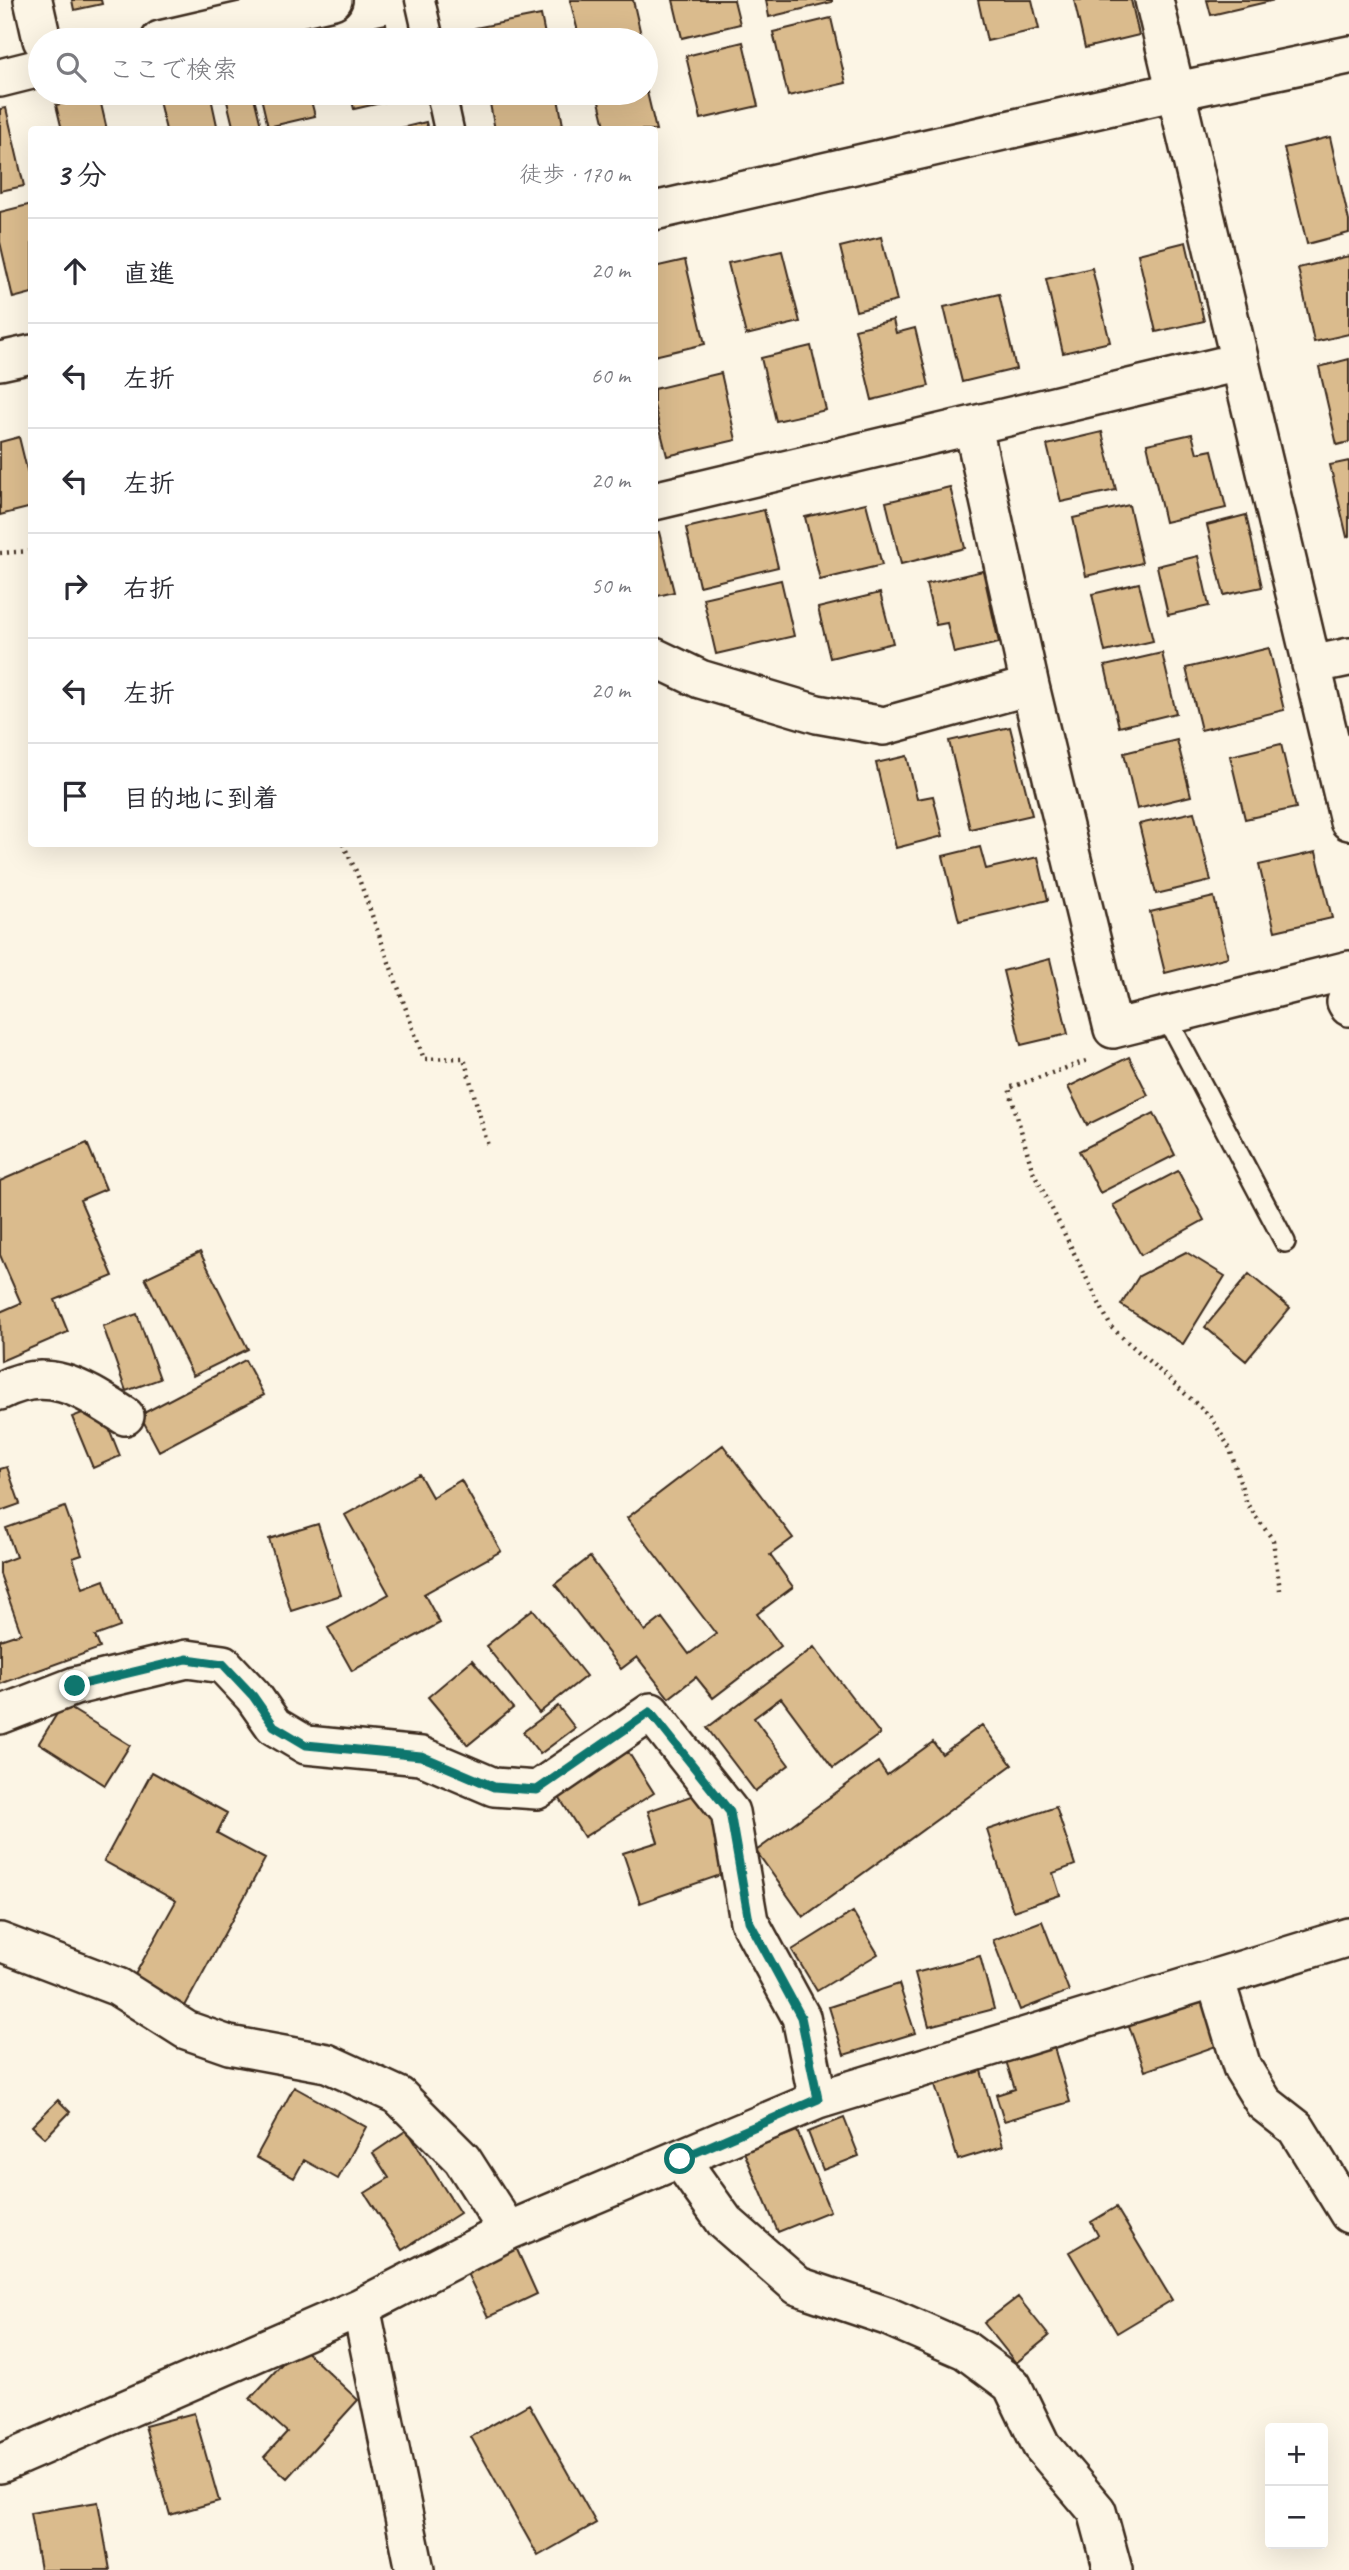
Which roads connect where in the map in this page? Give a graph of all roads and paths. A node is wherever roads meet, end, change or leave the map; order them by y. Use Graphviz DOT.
graph roads {
  1 [pos="33,0"];
  2 [pos="420,0"];
  3 [pos="1154,0"];
  4 [pos="323,1"];
  5 [pos="39,28"];
  6 [pos="210,28"];
  7 [pos="426,28"];
  8 [pos="1349,55"];
  9 [pos="28,71"];
  10 [pos="0,78"];
  11 [pos="1177,90"];
  12 [pos="444,105"];
  13 [pos="448,126"];
  14 [pos="658,210"];
  15 [pos="28,355"];
  16 [pos="0,361"];
  17 [pos="1239,362"];
  18 [pos="973,427"];
  19 [pos="658,500"];
  20 [pos="28,551"];
  21 [pos="0,553"];
  22 [pos="1349,657"];
  23 [pos="658,659"];
  24 [pos="1311,664"];
  25 [pos="1030,685"];
  26 [pos="1349,821"];
  27 [pos="344,847"];
  28 [pos="1348,993"];
  29 [pos="1165,1015"];
  30 [pos="1113,1029"];
  31 [pos="488,1146"];
  32 [pos="1285,1242"];
  33 [pos="0,1391"];
  34 [pos="125,1416"];
  35 [pos="1280,1590"];
  36 [pos="0,1714"];
  37 [pos="1349,1937"];
  38 [pos="0,1942"];
  39 [pos="1215,1979"];
  40 [pos="818,2099"];
  41 [pos="680,2159"];
  42 [pos="1349,2214"];
  43 [pos="508,2231"];
  44 [pos="361,2307"];
  45 [pos="0,2464"];
  46 [pos="415,2570"];
  47 [pos="1112,2570"];
  1 -- 5 [label="street"];
  2 -- 7 [label="street"];
  3 -- 11 [label="street"];
  4 -- 6 [label="street"];
  8 -- 11 [label="street"];
  9 -- 10 [label="street"];
  11 -- 14 [label="street"];
  11 -- 17 [label="street"];
  12 -- 13 [label="street"];
  15 -- 16 [label="street"];
  17 -- 18 [label="street"];
  17 -- 24 [label="street"];
  18 -- 19 [label="street"];
  18 -- 25 [label="street"];
  20 -- 21 [label="path"];
  22 -- 24 [label="street"];
  23 -- 25 [label="street"];
  24 -- 26 [label="street"];
  25 -- 30 [label="street"];
  27 -- 31 [label="path"];
  28 -- 29 [label="street"];
  29 -- 30 [label="street"];
  29 -- 32 [label="lane"];
  30 -- 35 [label="path"];
  33 -- 34 [label="street"];
  36 -- 40 [label="street"];
  37 -- 39 [label="street"];
  38 -- 43 [label="street"];
  39 -- 40 [label="street"];
  39 -- 42 [label="street"];
  40 -- 41 [label="street"];
  41 -- 43 [label="street"];
  41 -- 47 [label="street"];
  43 -- 44 [label="street"];
  44 -- 45 [label="street"];
  44 -- 46 [label="street"];
}
